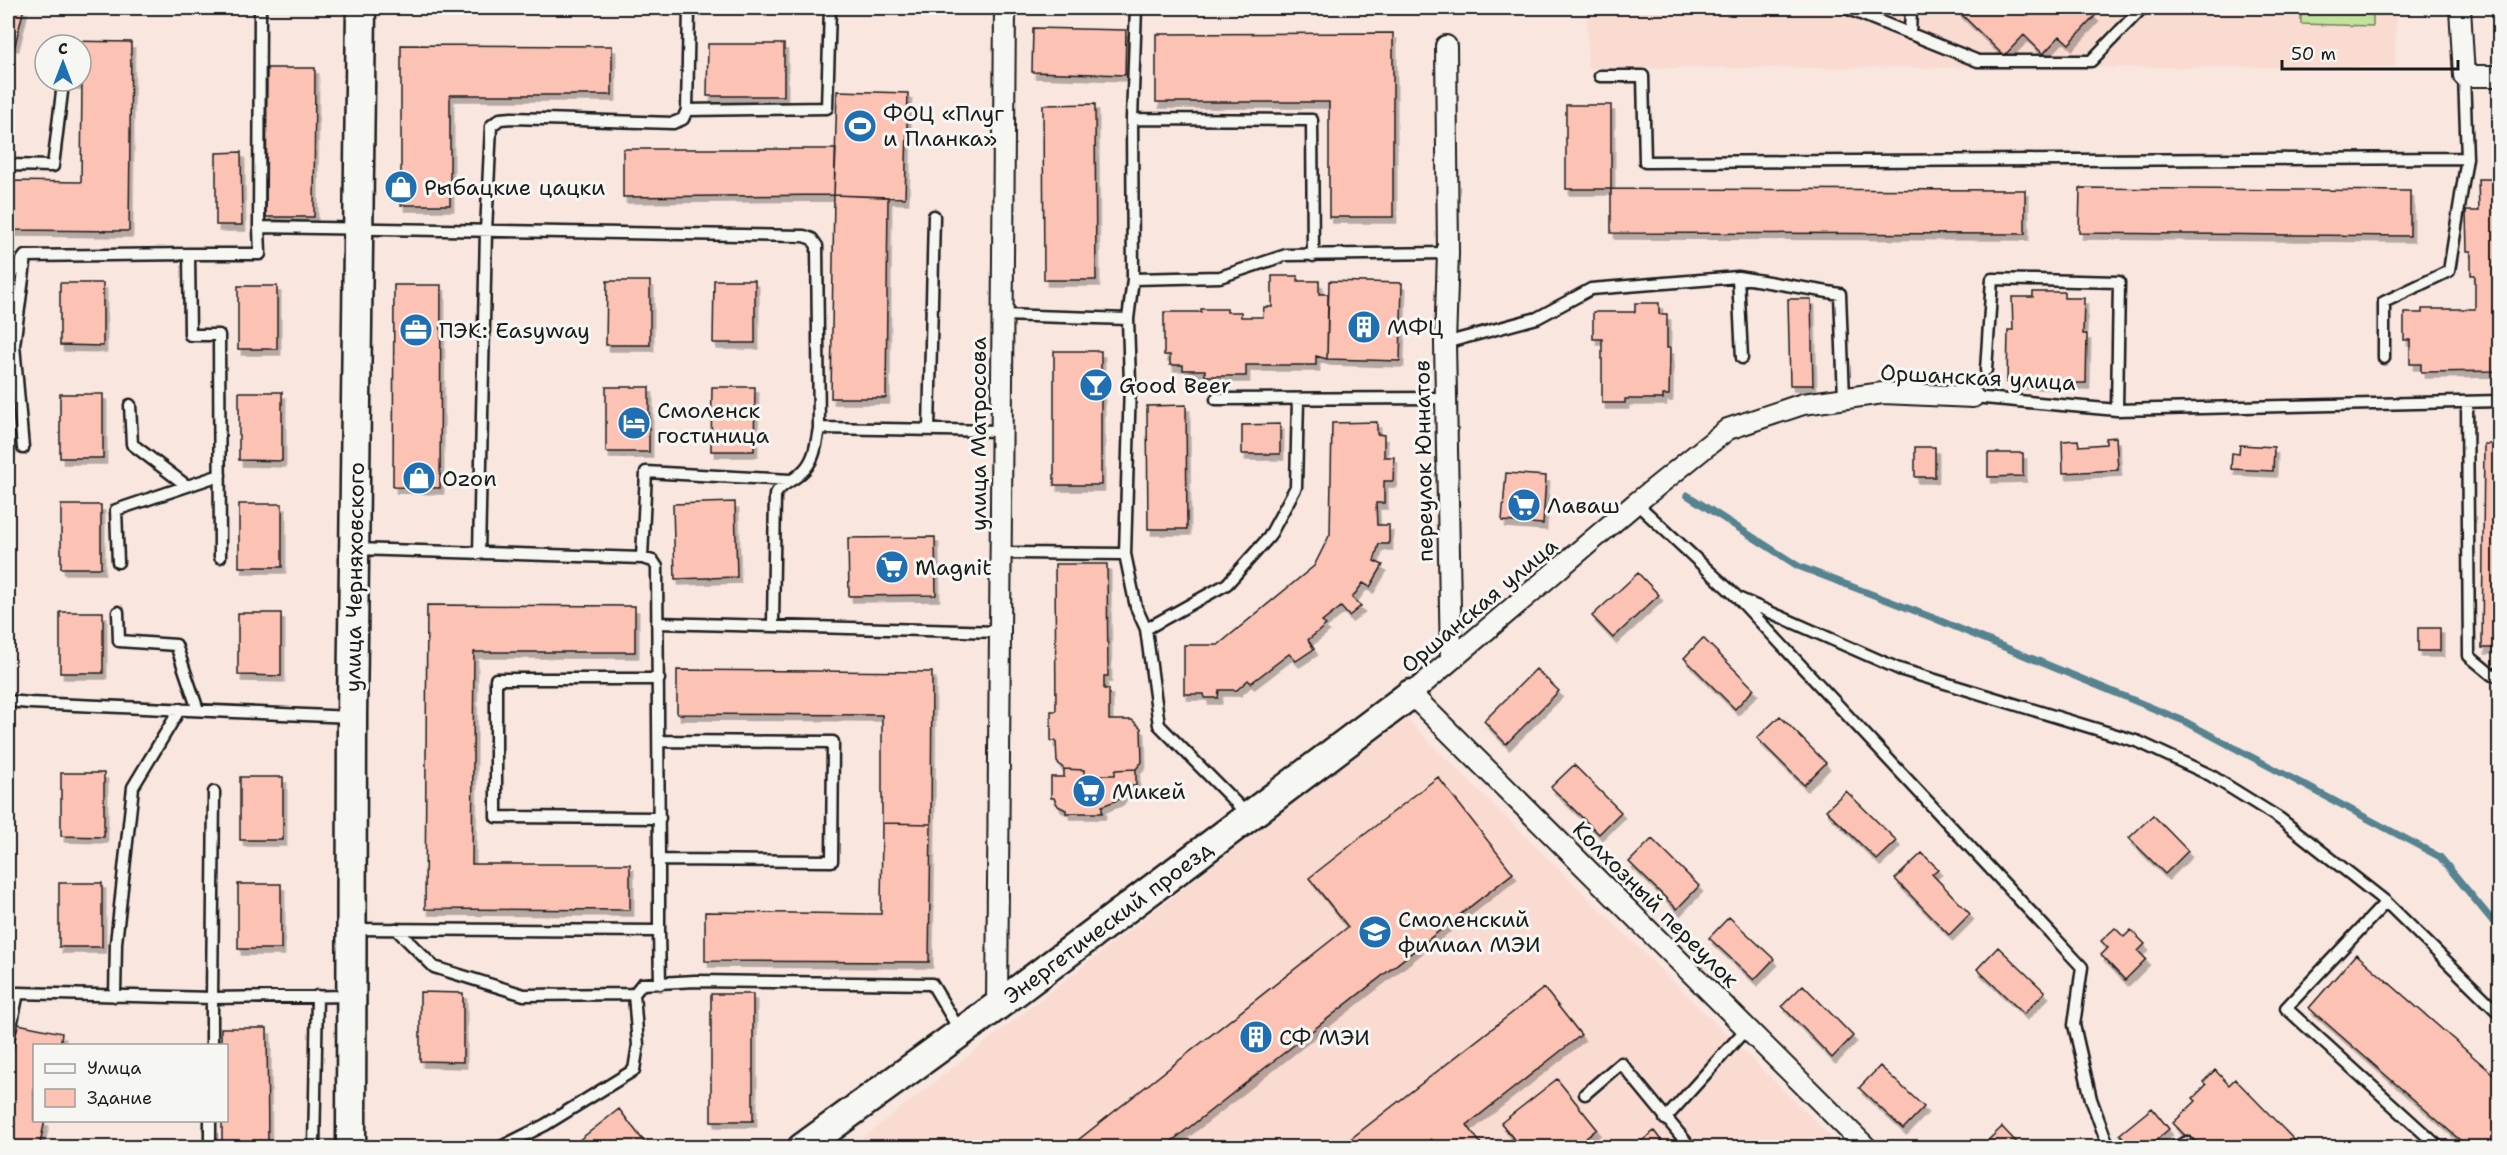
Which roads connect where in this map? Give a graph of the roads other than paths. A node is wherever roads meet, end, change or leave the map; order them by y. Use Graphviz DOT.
graph roads {
  1 [pos="260,8"];
  2 [pos="361,8"];
  3 [pos="689,8"];
  4 [pos="830,8"];
  5 [pos="1005,8"];
  6 [pos="1136,8"];
  7 [pos="1846,8"];
  8 [pos="1911,8"];
  9 [pos="2142,8"];
  10 [pos="2460,8"];
  11 [pos="1911,34"];
  12 [pos="1446,46"];
  13 [pos="1600,76"];
  14 [pos="2464,76"];
  15 [pos="2499,76"];
  16 [pos="62,93"];
  17 [pos="687,110"];
  18 [pos="1132,119"];
  19 [pos="2467,158"];
  20 [pos="8,165"];
  21 [pos="934,216"];
  22 [pos="259,227"];
  23 [pos="358,229"];
  24 [pos="486,231"];
  25 [pos="1448,253"];
  26 [pos="189,255"];
  27 [pos="26,256"];
  28 [pos="1313,256"];
  29 [pos="1738,277"];
  30 [pos="8,279"];
  31 [pos="1133,279"];
  32 [pos="1003,315"];
  33 [pos="1128,319"];
  34 [pos="1446,343"];
  35 [pos="1742,357"];
  36 [pos="2384,357"];
  37 [pos="1986,370"];
  38 [pos="1446,398"];
  39 [pos="1844,398"];
  40 [pos="1973,398"];
  41 [pos="1216,399"];
  42 [pos="1298,399"];
  43 [pos="2467,402"];
  44 [pos="2499,402"];
  45 [pos="130,405"];
  46 [pos="2117,410"];
  47 [pos="819,428"];
  48 [pos="929,430"];
  49 [pos="1002,431"];
  50 [pos="23,448"];
  51 [pos="220,475"];
  52 [pos="790,480"];
  53 [pos="187,486"];
  54 [pos="1636,503"];
  55 [pos="354,549"];
  56 [pos="1001,553"];
  57 [pos="479,554"];
  58 [pos="1125,554"];
  59 [pos="220,556"];
  60 [pos="642,558"];
  61 [pos="118,562"];
  62 [pos="1738,598"];
  63 [pos="118,612"];
  64 [pos="657,623"];
  65 [pos="773,624"];
  66 [pos="1146,629"];
  67 [pos="1000,632"];
  68 [pos="1451,660"];
  69 [pos="2499,675"];
  70 [pos="659,679"];
  71 [pos="1411,694"];
  72 [pos="8,700"];
  73 [pos="180,709"];
  74 [pos="198,710"];
  75 [pos="352,717"];
  76 [pos="660,741"];
  77 [pos="214,792"];
  78 [pos="1249,816"];
  79 [pos="660,818"];
  80 [pos="660,860"];
  81 [pos="2386,902"];
  82 [pos="352,929"];
  83 [pos="396,929"];
  84 [pos="659,931"];
  85 [pos="660,984"];
  86 [pos="13,992"];
  87 [pos="634,994"];
  88 [pos="115,996"];
  89 [pos="316,996"];
  90 [pos="351,996"];
  91 [pos="212,998"];
  92 [pos="997,1006"];
  93 [pos="2499,1014"];
  94 [pos="1747,1028"];
  95 [pos="961,1032"];
  96 [pos="8,1040"];
  97 [pos="212,1044"];
  98 [pos="1586,1094"];
  99 [pos="1665,1119"];
  100 [pos="210,1122"];
  101 [pos="210,1148"];
  102 [pos="314,1148"];
  103 [pos="351,1148"];
  104 [pos="499,1148"];
  105 [pos="802,1148"];
  106 [pos="1691,1148"];
  107 [pos="1867,1148"];
  108 [pos="2109,1148"];
  109 [pos="2174,1148"];
  110 [pos="2192,1148"];
  111 [pos="2440,1148"];
  1 -- 22 [label="lane"];
  2 -- 23 [label="street, улица Черняховского"];
  3 -- 17 [label="lane"];
  4 -- 17 [label="lane"];
  5 -- 32 [label="street, улица Матросова"];
  6 -- 18 [label="lane"];
  7 -- 11 [label="lane"];
  8 -- 11 [label="lane"];
  9 -- 11 [label="lane"];
  10 -- 14 [label="street"];
  12 -- 25 [label="street, переулок Юннатов"];
  13 -- 19 [label="lane"];
  14 -- 15 [label="street"];
  14 -- 19 [label="lane"];
  16 -- 20 [label="lane"];
  17 -- 24 [label="lane"];
  18 -- 28 [label="lane"];
  18 -- 31 [label="lane"];
  19 -- 36 [label="lane"];
  21 -- 48 [label="lane"];
  22 -- 23 [label="lane"];
  22 -- 26 [label="lane"];
  23 -- 24 [label="lane"];
  23 -- 55 [label="street, улица Черняховского"];
  24 -- 47 [label="lane"];
  24 -- 57 [label="lane"];
  25 -- 28 [label="lane"];
  25 -- 34 [label="street, переулок Юннатов"];
  26 -- 27 [label="lane"];
  26 -- 51 [label="lane"];
  27 -- 30 [label="lane"];
  27 -- 50 [label="lane"];
  28 -- 31 [label="lane"];
  29 -- 34 [label="lane"];
  29 -- 35 [label="lane"];
  29 -- 39 [label="lane"];
  31 -- 33 [label="lane"];
  32 -- 33 [label="lane"];
  32 -- 49 [label="street, улица Матросова"];
  33 -- 58 [label="lane"];
  34 -- 38 [label="street, переулок Юннатов"];
  37 -- 46 [label="lane"];
  38 -- 42 [label="lane"];
  38 -- 68 [label="street, переулок Юннатов"];
  39 -- 40 [label="street, Оршанская улица"];
  39 -- 54 [label="street, Оршанская улица"];
  40 -- 46 [label="lane, Оршанская улица"];
  41 -- 42 [label="lane"];
  42 -- 66 [label="lane"];
  43 -- 44 [label="lane, Оршанская улица"];
  43 -- 46 [label="lane, Оршанская улица"];
  43 -- 69 [label="lane"];
  45 -- 53 [label="lane"];
  47 -- 48 [label="lane"];
  47 -- 52 [label="lane"];
  48 -- 49 [label="lane"];
  49 -- 56 [label="street, улица Матросова"];
  51 -- 53 [label="lane"];
  51 -- 59 [label="lane"];
  52 -- 60 [label="lane"];
  52 -- 65 [label="lane"];
  53 -- 61 [label="lane"];
  54 -- 62 [label="lane"];
  54 -- 68 [label="street, Оршанская улица"];
  55 -- 57 [label="lane"];
  55 -- 75 [label="street, улица Черняховского"];
  56 -- 58 [label="lane"];
  56 -- 67 [label="street, улица Матросова"];
  57 -- 60 [label="lane"];
  58 -- 66 [label="lane"];
  60 -- 64 [label="lane"];
  62 -- 81 [label="lane"];
  62 -- 108 [label="lane"];
  63 -- 74 [label="lane"];
  64 -- 65 [label="lane"];
  64 -- 70 [label="lane"];
  65 -- 67 [label="lane"];
  66 -- 78 [label="lane"];
  67 -- 92 [label="street, улица Матросова"];
  68 -- 71 [label="street, Оршанская улица"];
  70 -- 76 [label="lane"];
  70 -- 79 [label="lane"];
  71 -- 78 [label="street, Энергетический проезд"];
  71 -- 94 [label="street, Колхозный переулок"];
  72 -- 73 [label="lane"];
  73 -- 74 [label="lane"];
  73 -- 88 [label="lane"];
  74 -- 75 [label="lane"];
  75 -- 82 [label="street, улица Черняховского"];
  76 -- 79 [label="lane"];
  76 -- 80 [label="lane"];
  77 -- 91 [label="lane"];
  78 -- 92 [label="street, Энергетический проезд"];
  79 -- 80 [label="lane"];
  80 -- 84 [label="lane"];
  81 -- 93 [label="lane"];
  81 -- 111 [label="lane"];
  82 -- 83 [label="lane"];
  82 -- 90 [label="street, улица Черняховского"];
  83 -- 84 [label="lane"];
  83 -- 87 [label="lane"];
  84 -- 85 [label="lane"];
  85 -- 87 [label="lane"];
  85 -- 95 [label="lane"];
  86 -- 88 [label="lane"];
  86 -- 96 [label="lane"];
  87 -- 104 [label="lane"];
  88 -- 91 [label="lane"];
  89 -- 90 [label="lane"];
  89 -- 91 [label="lane"];
  89 -- 102 [label="lane"];
  90 -- 103 [label="street, улица Черняховского"];
  91 -- 97 [label="lane"];
  92 -- 95 [label="street, Энергетический проезд"];
  94 -- 99 [label="lane"];
  94 -- 107 [label="street, Колхозный переулок"];
  95 -- 105 [label="street, Энергетический проезд"];
  98 -- 99 [label="lane"];
  99 -- 106 [label="lane"];
  100 -- 101 [label="lane"];
  109 -- 110 [label="lane"];
}
